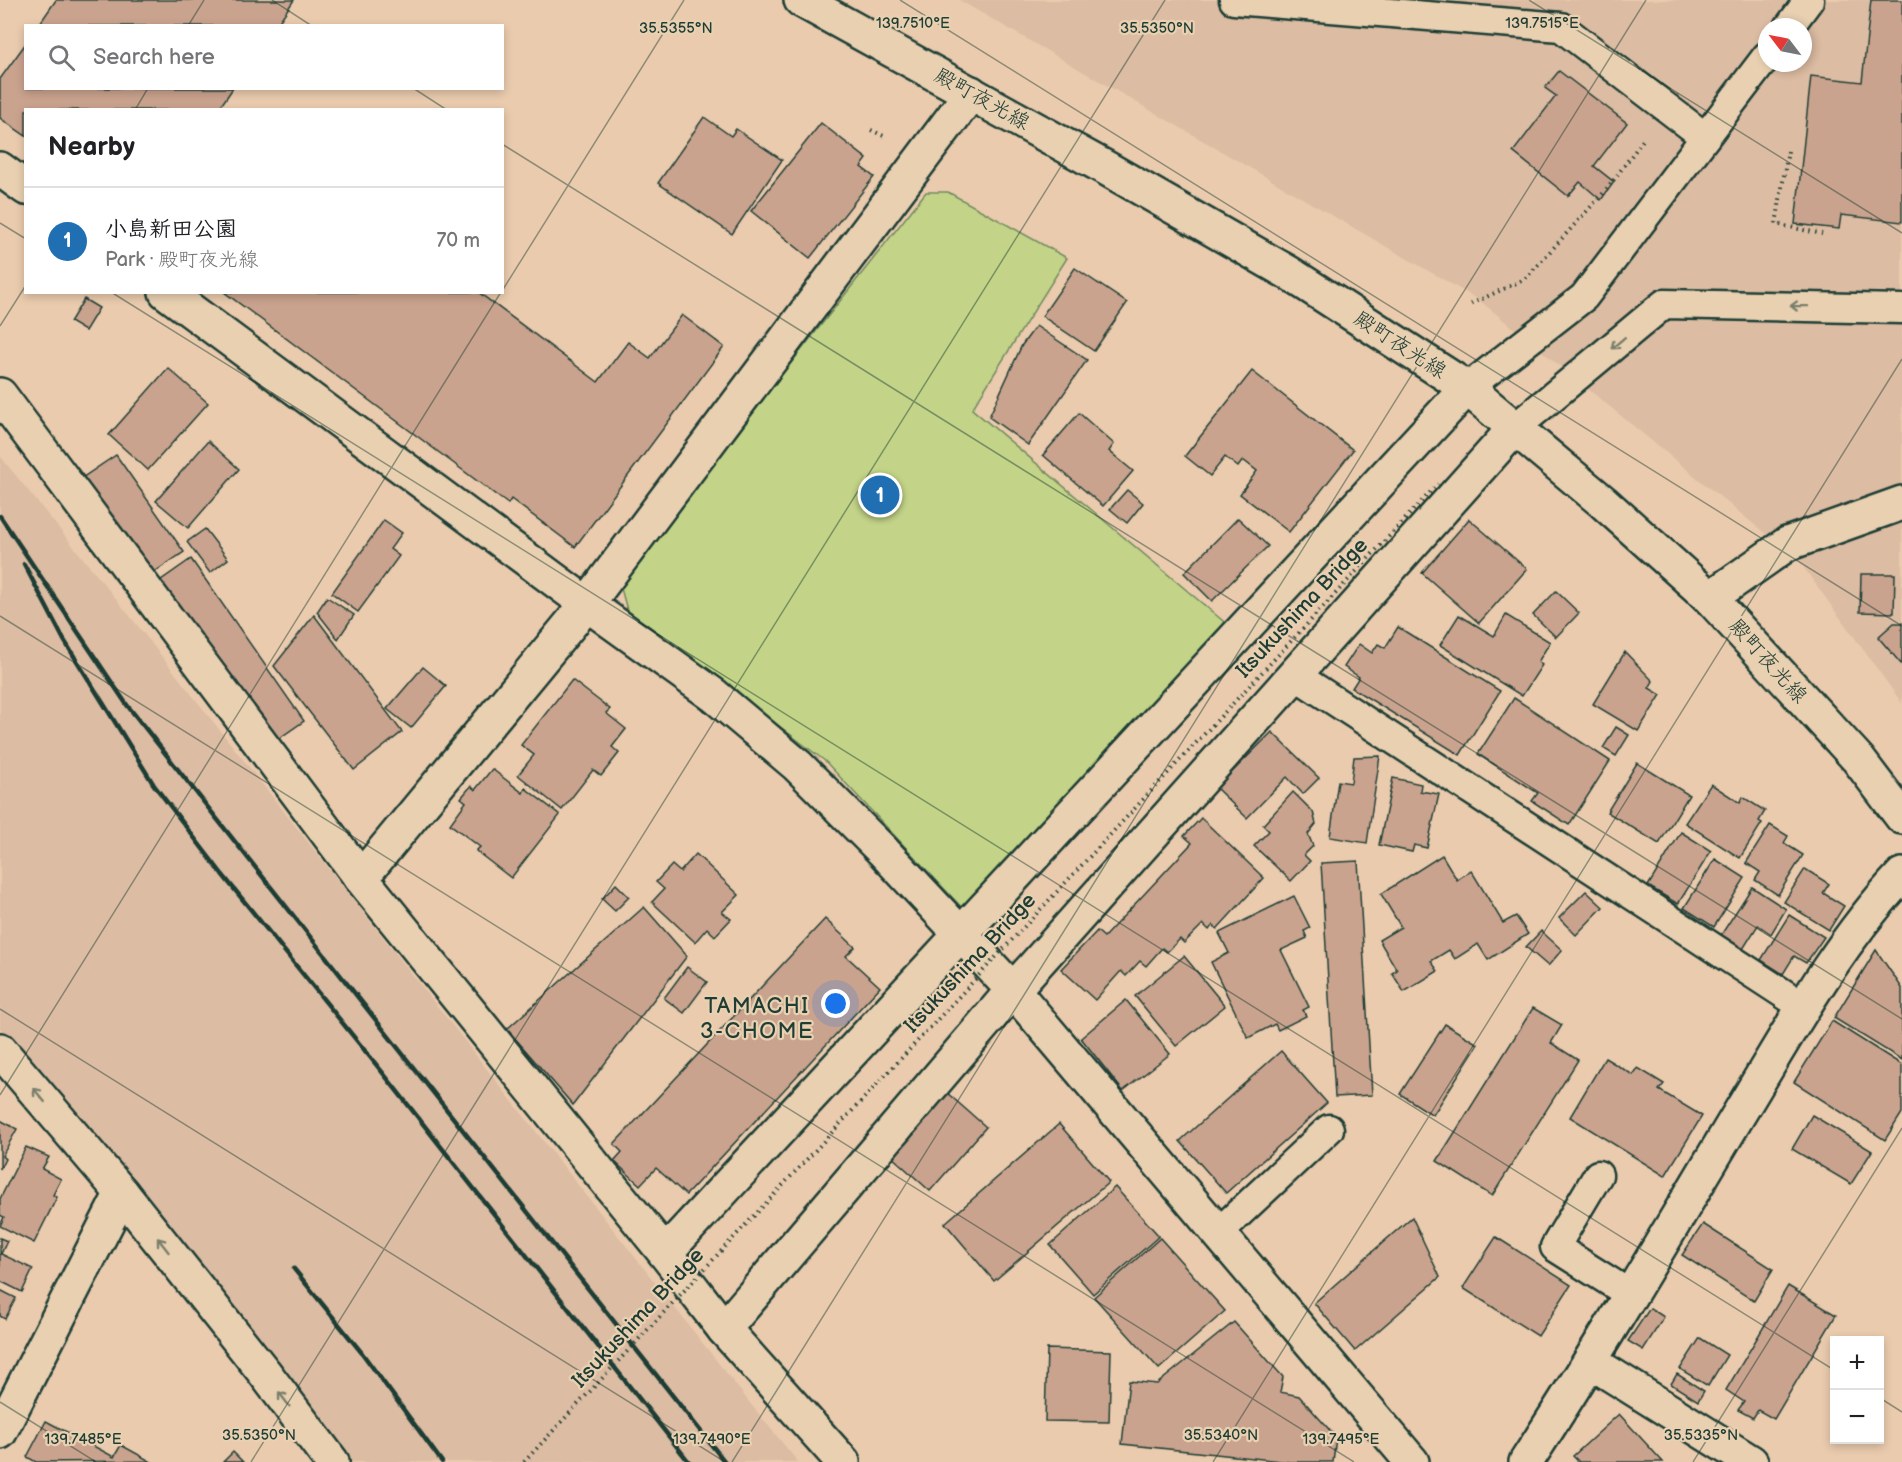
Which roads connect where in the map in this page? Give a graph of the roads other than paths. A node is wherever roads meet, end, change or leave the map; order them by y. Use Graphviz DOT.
graph roads {
  1 [pos="801,0"];
  2 [pos="1234,0"];
  3 [pos="1809,0"];
  4 [pos="1796,18"];
  5 [pos="1758,68"];
  6 [pos="970,93"];
  7 [pos="1705,137"];
  8 [pos="0,169"];
  9 [pos="24,187"];
  10 [pos="169,294"];
  11 [pos="1902,309"];
  12 [pos="1467,388"];
  13 [pos="0,395"];
  14 [pos="1515,428"];
  15 [pos="1902,503"];
  16 [pos="1710,598"];
  17 [pos="587,604"];
  18 [pos="1295,675"];
  19 [pos="1902,817"];
  20 [pos="1902,875"];
  21 [pos="361,878"];
  22 [pos="962,934"];
  23 [pos="1013,990"];
  24 [pos="1804,1007"];
  25 [pos="0,1050"];
  26 [pos="1329,1129"];
  27 [pos="1598,1175"];
  28 [pos="122,1193"];
  29 [pos="1219,1232"];
  30 [pos="665,1253"];
  31 [pos="1631,1295"];
  32 [pos="724,1329"];
  33 [pos="1591,1362"];
  34 [pos="0,1432"];
  35 [pos="332,1462"];
  36 [pos="843,1462"];
  37 [pos="1412,1462"];
  38 [pos="1526,1462"];
  39 [pos="1751,1462"];
  1 -- 6 [label="street, 殿町夜光線"];
  2 -- 7 [label="lane"];
  3 -- 4 [label="lane"];
  5 -- 7 [label="lane"];
  6 -- 12 [label="street, 殿町夜光線"];
  6 -- 17 [label="street"];
  7 -- 12 [label="lane"];
  8 -- 9 [label="street"];
  10 -- 17 [label="street"];
  11 -- 14 [label="lane, one-way"];
  12 -- 14 [label="street, 殿町夜光線"];
  12 -- 22 [label="street"];
  13 -- 21 [label="street"];
  14 -- 16 [label="street, 殿町夜光線"];
  14 -- 18 [label="street"];
  15 -- 16 [label="street"];
  16 -- 19 [label="street, 殿町夜光線"];
  17 -- 21 [label="street"];
  17 -- 22 [label="street"];
  18 -- 23 [label="street"];
  18 -- 24 [label="lane"];
  20 -- 24 [label="street"];
  21 -- 30 [label="street"];
  22 -- 23 [label="street"];
  22 -- 30 [label="street"];
  23 -- 29 [label="street"];
  23 -- 32 [label="street"];
  24 -- 31 [label="street"];
  28 -- 25 [label="street, one-way"];
  26 -- 29 [label="lane"];
  27 -- 31 [label="lane"];
  28 -- 34 [label="street"];
  35 -- 28 [label="street, one-way"];
  29 -- 37 [label="street"];
  30 -- 32 [label="street"];
  31 -- 33 [label="street"];
  32 -- 36 [label="street"];
  33 -- 38 [label="street"];
  33 -- 39 [label="street"];
}
